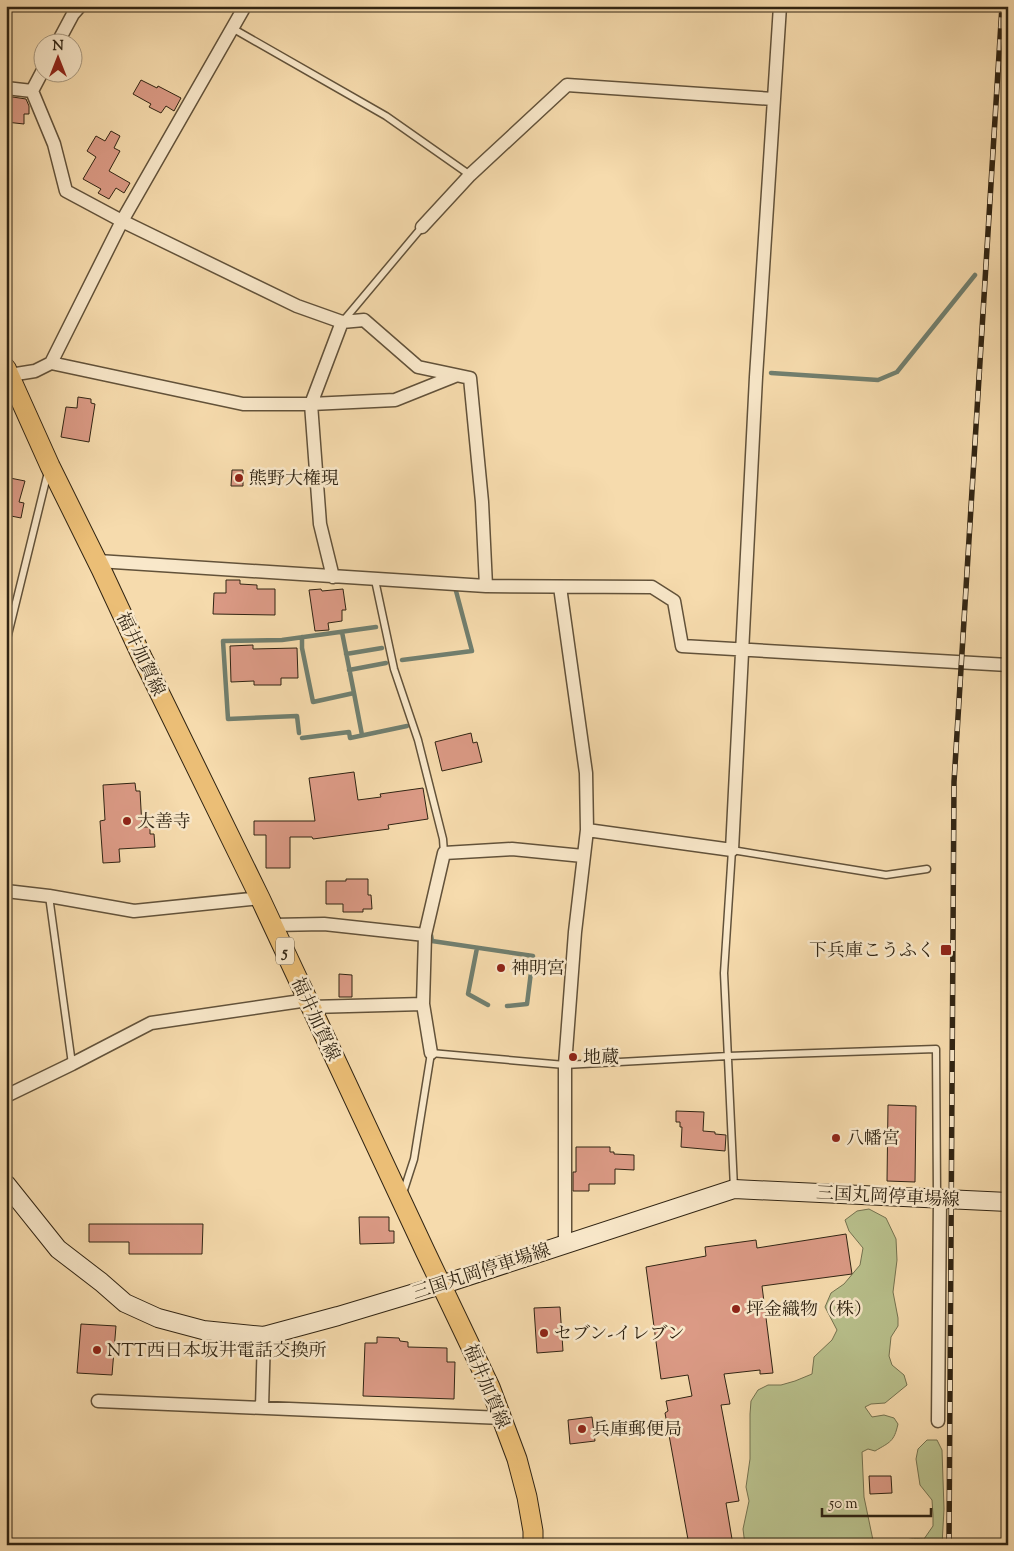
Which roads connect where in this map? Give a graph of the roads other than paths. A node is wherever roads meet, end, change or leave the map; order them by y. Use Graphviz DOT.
graph roads {
  1 [pos="80,6"];
  2 [pos="245,6"];
  3 [pos="780,6"];
  4 [pos="232,28"];
  5 [pos="63,32"];
  6 [pos="37,82"];
  7 [pos="6,88"];
  8 [pos="32,91"];
  9 [pos="773,99"];
  10 [pos="470,175"];
  11 [pos="122,220"];
  12 [pos="422,227"];
  13 [pos="342,322"];
  14 [pos="51,363"];
  15 [pos="8,371"];
  16 [pos="455,376"];
  17 [pos="312,404"];
  18 [pos="50,466"];
  19 [pos="98,561"];
  20 [pos="333,577"];
  21 [pos="375,580"];
  22 [pos="486,586"];
  23 [pos="560,587"];
  24 [pos="6,643"];
  25 [pos="741,649"];
  26 [pos="1008,665"];
  27 [pos="587,830"];
  28 [pos="732,850"];
  29 [pos="444,853"];
  30 [pos="583,856"];
  31 [pos="927,869"];
  32 [pos="6,891"];
  33 [pos="49,896"];
  34 [pos="260,898"];
  35 [pos="273,925"];
  36 [pos="425,935"];
  37 [pos="309,1004"];
  38 [pos="423,1004"];
  39 [pos="431,1053"];
  40 [pos="728,1056"];
  41 [pos="72,1064"];
  42 [pos="565,1066"];
  43 [pos="6,1096"];
  44 [pos="6,1184"];
  45 [pos="734,1189"];
  46 [pos="938,1198"];
  47 [pos="401,1199"];
  48 [pos="1008,1202"];
  49 [pos="565,1244"];
  50 [pos="441,1285"];
  51 [pos="264,1336"];
  52 [pos="98,1401"];
  53 [pos="262,1407"];
  54 [pos="502,1418"];
  55 [pos="938,1421"];
  56 [pos="533,1545"];
  1 -- 5 [label="street"];
  2 -- 4 [label="street"];
  3 -- 9 [label="street"];
  4 -- 10 [label="lane"];
  4 -- 11 [label="street"];
  6 -- 8 [label="street"];
  7 -- 8 [label="street"];
  8 -- 11 [label="street"];
  9 -- 10 [label="street"];
  9 -- 25 [label="street"];
  10 -- 12 [label="street"];
  11 -- 13 [label="street"];
  11 -- 14 [label="street"];
  12 -- 13 [label="lane"];
  13 -- 16 [label="street"];
  13 -- 17 [label="street"];
  14 -- 15 [label="street"];
  14 -- 17 [label="street"];
  15 -- 18 [label="main road, 福井加賀線 / 5"];
  16 -- 17 [label="street"];
  16 -- 22 [label="street"];
  17 -- 20 [label="street"];
  18 -- 19 [label="main road, 福井加賀線 / 5"];
  18 -- 24 [label="lane"];
  19 -- 20 [label="street"];
  19 -- 34 [label="main road, 福井加賀線 / 5"];
  20 -- 21 [label="street"];
  21 -- 22 [label="street"];
  21 -- 29 [label="lane"];
  22 -- 23 [label="street"];
  23 -- 25 [label="street"];
  23 -- 27 [label="street"];
  25 -- 26 [label="street"];
  25 -- 28 [label="street"];
  27 -- 28 [label="street"];
  27 -- 30 [label="street"];
  28 -- 31 [label="lane"];
  28 -- 40 [label="lane"];
  29 -- 30 [label="street"];
  29 -- 36 [label="street"];
  30 -- 42 [label="street"];
  32 -- 33 [label="street"];
  33 -- 34 [label="street"];
  33 -- 41 [label="lane"];
  34 -- 35 [label="main road, 福井加賀線 / 5"];
  35 -- 36 [label="street"];
  35 -- 37 [label="main road, 福井加賀線 / 5"];
  36 -- 38 [label="street"];
  37 -- 38 [label="street"];
  37 -- 41 [label="street"];
  37 -- 47 [label="main road, 福井加賀線 / 5"];
  38 -- 39 [label="street"];
  39 -- 42 [label="lane"];
  39 -- 47 [label="lane"];
  40 -- 42 [label="lane"];
  40 -- 45 [label="lane"];
  40 -- 46 [label="lane"];
  41 -- 43 [label="street"];
  42 -- 49 [label="street"];
  44 -- 51 [label="main road, 三国丸岡停車場線"];
  45 -- 46 [label="main road, 三国丸岡停車場線"];
  45 -- 49 [label="main road, 三国丸岡停車場線"];
  46 -- 48 [label="main road, 三国丸岡停車場線"];
  46 -- 55 [label="street"];
  47 -- 50 [label="main road, 福井加賀線 / 5"];
  49 -- 50 [label="main road, 三国丸岡停車場線"];
  50 -- 51 [label="main road, 三国丸岡停車場線"];
  50 -- 54 [label="main road, 福井加賀線 / 5"];
  51 -- 53 [label="street"];
  52 -- 53 [label="street"];
  53 -- 54 [label="street"];
  54 -- 56 [label="main road, 福井加賀線 / 5"];
}
